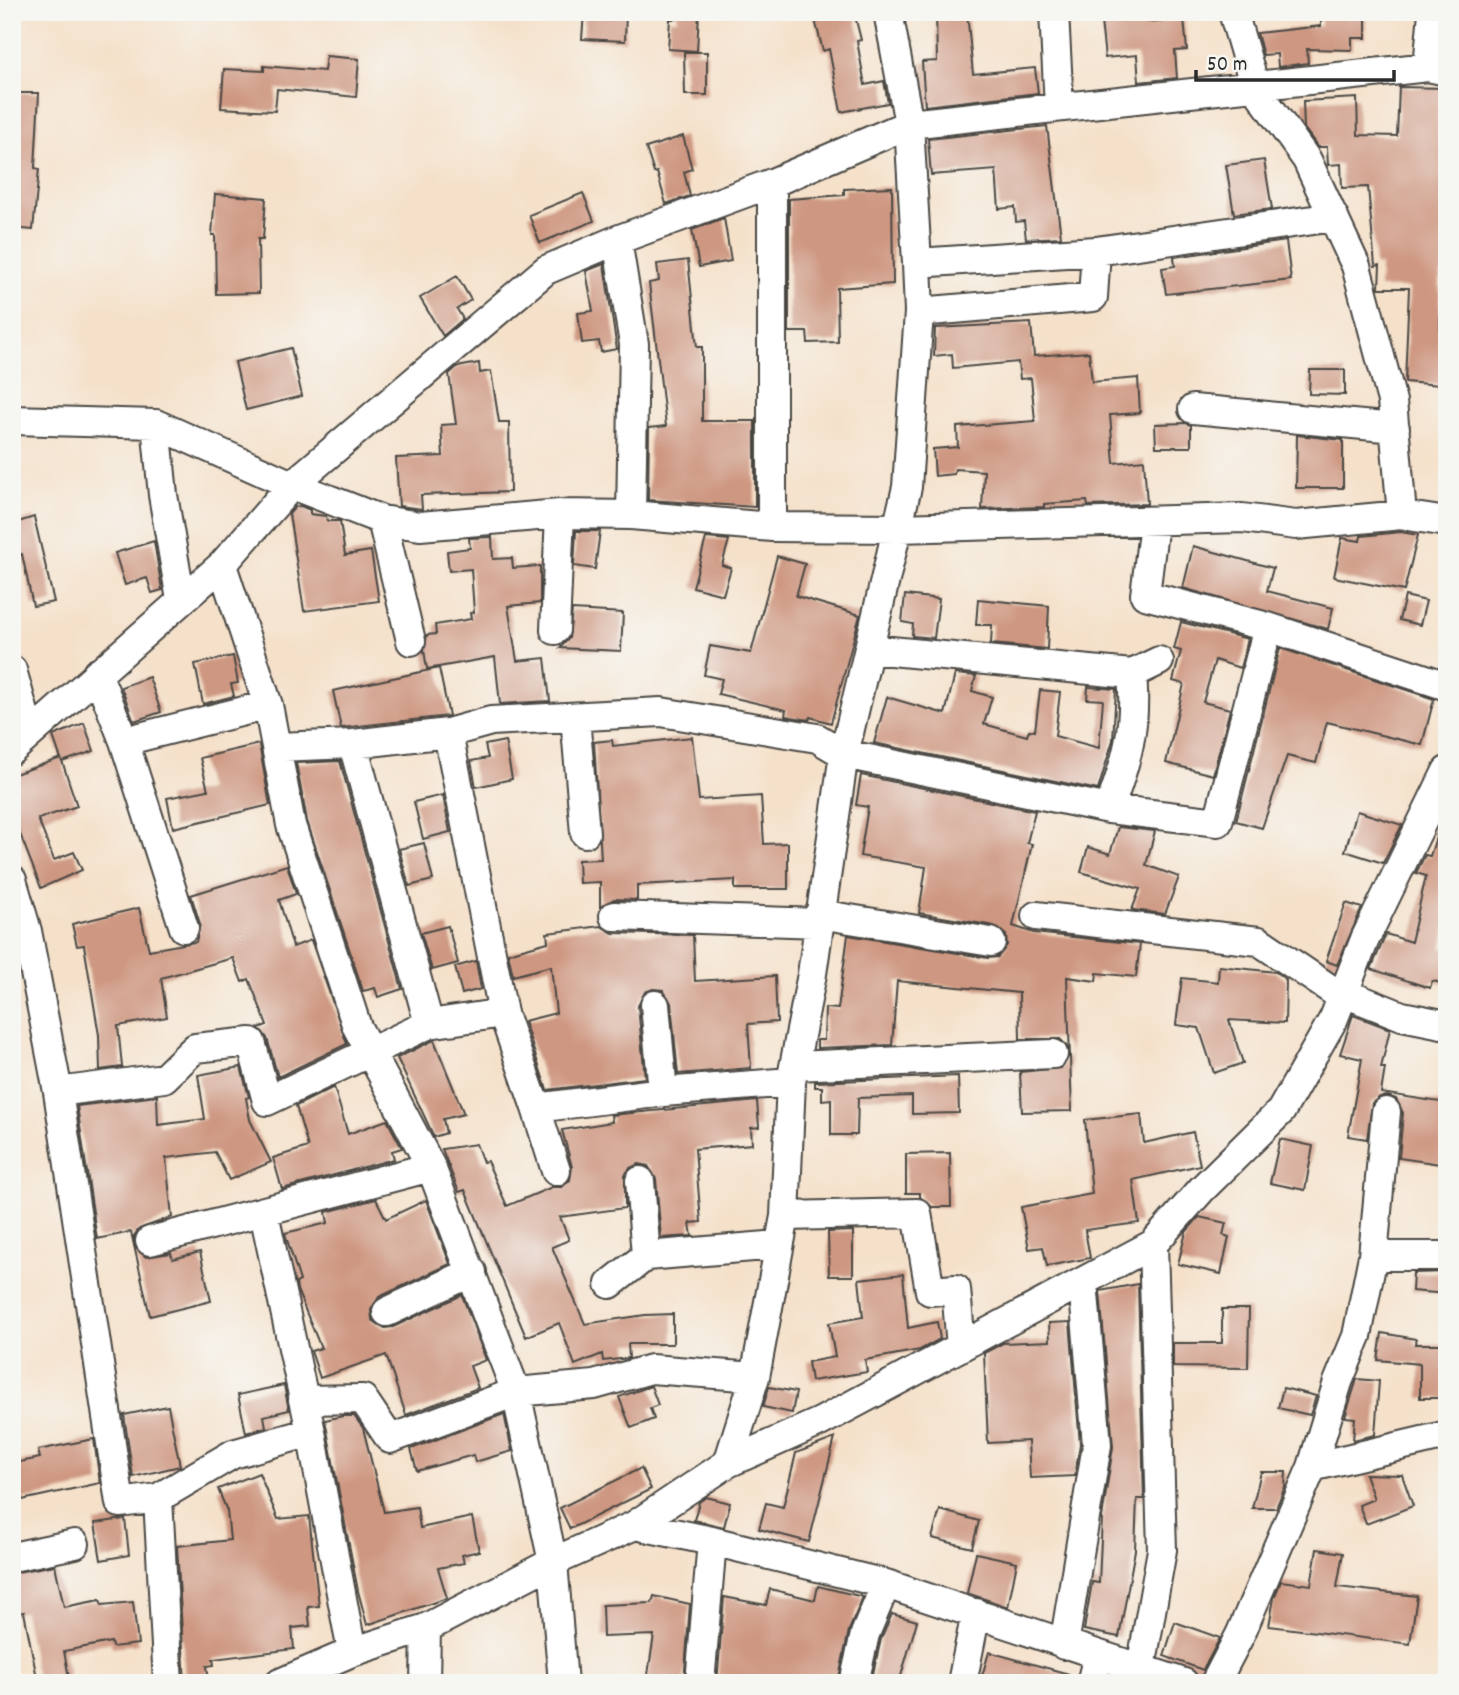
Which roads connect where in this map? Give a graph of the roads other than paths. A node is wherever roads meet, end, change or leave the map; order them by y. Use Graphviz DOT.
graph roads {
  1 [pos="888,12"];
  2 [pos="1054,12"];
  3 [pos="1233,12"];
  4 [pos="1433,12"];
  5 [pos="1437,69"];
  6 [pos="1255,87"];
  7 [pos="1059,107"];
  8 [pos="909,124"];
  9 [pos="772,183"];
  10 [pos="1334,217"];
  11 [pos="617,240"];
  12 [pos="1096,251"];
  13 [pos="917,263"];
  14 [pos="919,312"];
  15 [pos="1193,409"];
  16 [pos="12,420"];
  17 [pos="156,424"];
  18 [pos="1395,428"];
  19 [pos="292,485"];
  20 [pos="560,514"];
  21 [pos="631,515"];
  22 [pos="1402,515"];
  23 [pos="382,520"];
  24 [pos="1447,522"];
  25 [pos="1154,523"];
  26 [pos="772,527"];
  27 [pos="899,528"];
  28 [pos="222,565"];
  29 [pos="181,600"];
  30 [pos="1268,627"];
  31 [pos="555,630"];
  32 [pos="411,641"];
  33 [pos="870,649"];
  34 [pos="1159,661"];
  35 [pos="12,670"];
  36 [pos="97,673"];
  37 [pos="1132,674"];
  38 [pos="1447,686"];
  39 [pos="268,705"];
  40 [pos="575,717"];
  41 [pos="448,733"];
  42 [pos="124,741"];
  43 [pos="21,742"];
  44 [pos="353,744"];
  45 [pos="277,747"];
  46 [pos="844,754"];
  47 [pos="1447,771"];
  48 [pos="1109,809"];
  49 [pos="585,833"];
  50 [pos="12,880"];
  51 [pos="614,916"];
  52 [pos="1036,916"];
  53 [pos="819,918"];
  54 [pos="184,928"];
  55 [pos="20,933"];
  56 [pos="991,942"];
  57 [pos="1343,995"];
  58 [pos="655,1005"];
  59 [pos="503,1013"];
  60 [pos="429,1024"];
  61 [pos="1447,1025"];
  62 [pos="371,1052"];
  63 [pos="1054,1054"];
  64 [pos="793,1074"];
  65 [pos="58,1092"];
  66 [pos="663,1092"];
  67 [pos="536,1108"];
  68 [pos="1386,1112"];
  69 [pos="431,1167"];
  70 [pos="556,1171"];
  71 [pos="640,1181"];
  72 [pos="264,1213"];
  73 [pos="785,1216"];
  74 [pos="149,1241"];
  75 [pos="1153,1244"];
  76 [pos="778,1245"];
  77 [pos="646,1256"];
  78 [pos="1373,1256"];
  79 [pos="1444,1256"];
  80 [pos="472,1272"];
  81 [pos="1083,1282"];
  82 [pos="610,1284"];
  83 [pos="387,1312"];
  84 [pos="961,1347"];
  85 [pos="755,1377"];
  86 [pos="516,1392"];
  87 [pos="303,1400"];
  88 [pos="311,1432"];
  89 [pos="1447,1435"];
  90 [pos="728,1463"];
  91 [pos="1312,1467"];
  92 [pos="158,1498"];
  93 [pos="635,1525"];
  94 [pos="712,1541"];
  95 [pos="75,1544"];
  96 [pos="12,1557"];
  97 [pos="553,1562"];
  98 [pos="886,1584"];
  99 [pos="976,1613"];
  100 [pos="426,1628"];
  101 [pos="1064,1645"];
  102 [pos="352,1652"];
  103 [pos="1141,1668"];
  104 [pos="1095,1669"];
  105 [pos="168,1683"];
  106 [pos="280,1683"];
  107 [pos="425,1683"];
  108 [pos="563,1683"];
  109 [pos="701,1683"];
  110 [pos="854,1683"];
  111 [pos="962,1683"];
  112 [pos="1184,1683"];
  113 [pos="1215,1683"];
  1 -- 8 [label="street"];
  2 -- 7 [label="street"];
  3 -- 6 [label="street"];
  4 -- 5 [label="street"];
  5 -- 6 [label="street"];
  6 -- 7 [label="street"];
  6 -- 10 [label="street"];
  7 -- 8 [label="street"];
  8 -- 9 [label="street"];
  8 -- 13 [label="street"];
  9 -- 11 [label="street"];
  9 -- 26 [label="street"];
  10 -- 12 [label="street"];
  10 -- 18 [label="street"];
  11 -- 19 [label="street"];
  11 -- 21 [label="street"];
  12 -- 13 [label="street"];
  12 -- 14 [label="street"];
  13 -- 14 [label="street"];
  14 -- 27 [label="street"];
  15 -- 18 [label="street"];
  16 -- 17 [label="street"];
  17 -- 19 [label="street"];
  17 -- 29 [label="street"];
  18 -- 22 [label="street"];
  19 -- 23 [label="street"];
  19 -- 28 [label="street"];
  20 -- 21 [label="street"];
  20 -- 23 [label="street"];
  20 -- 31 [label="street"];
  21 -- 26 [label="street"];
  22 -- 24 [label="street"];
  22 -- 25 [label="street"];
  23 -- 32 [label="street"];
  25 -- 27 [label="street"];
  25 -- 30 [label="street"];
  26 -- 27 [label="street"];
  27 -- 33 [label="street"];
  28 -- 29 [label="street"];
  28 -- 39 [label="street"];
  29 -- 36 [label="street"];
  30 -- 38 [label="street"];
  30 -- 48 [label="street"];
  33 -- 37 [label="street"];
  33 -- 46 [label="street"];
  34 -- 37 [label="street"];
  35 -- 43 [label="street"];
  36 -- 42 [label="street"];
  36 -- 43 [label="street"];
  37 -- 48 [label="street"];
  39 -- 42 [label="street"];
  39 -- 45 [label="street"];
  40 -- 41 [label="street"];
  40 -- 46 [label="street"];
  40 -- 49 [label="street"];
  41 -- 44 [label="street"];
  41 -- 59 [label="street"];
  42 -- 54 [label="street"];
  44 -- 45 [label="street"];
  44 -- 60 [label="street"];
  45 -- 62 [label="street"];
  46 -- 48 [label="street"];
  46 -- 53 [label="street"];
  47 -- 57 [label="street"];
  50 -- 55 [label="street"];
  51 -- 53 [label="street"];
  52 -- 57 [label="street"];
  53 -- 56 [label="street"];
  53 -- 64 [label="street"];
  55 -- 65 [label="street"];
  57 -- 61 [label="street"];
  57 -- 75 [label="street"];
  58 -- 66 [label="street"];
  59 -- 60 [label="street"];
  59 -- 67 [label="street"];
  60 -- 62 [label="street"];
  62 -- 65 [label="street"];
  62 -- 69 [label="street"];
  63 -- 64 [label="street"];
  64 -- 66 [label="street"];
  64 -- 73 [label="street"];
  65 -- 92 [label="street"];
  66 -- 67 [label="street"];
  67 -- 70 [label="street"];
  68 -- 78 [label="street"];
  69 -- 72 [label="street"];
  69 -- 80 [label="street"];
  71 -- 77 [label="street"];
  72 -- 74 [label="street"];
  72 -- 87 [label="street"];
  73 -- 76 [label="street"];
  73 -- 84 [label="street"];
  75 -- 81 [label="street"];
  75 -- 103 [label="street"];
  76 -- 77 [label="street"];
  76 -- 85 [label="street"];
  77 -- 82 [label="street"];
  78 -- 79 [label="street"];
  78 -- 91 [label="street"];
  80 -- 83 [label="street"];
  80 -- 86 [label="street"];
  81 -- 84 [label="street"];
  81 -- 101 [label="street"];
  84 -- 90 [label="street"];
  85 -- 86 [label="street"];
  85 -- 90 [label="street"];
  86 -- 87 [label="street"];
  86 -- 97 [label="street"];
  87 -- 88 [label="street"];
  88 -- 92 [label="street"];
  88 -- 102 [label="street"];
  89 -- 91 [label="street"];
  90 -- 93 [label="street"];
  91 -- 113 [label="street"];
  92 -- 105 [label="street"];
  93 -- 94 [label="street"];
  93 -- 97 [label="street"];
  94 -- 98 [label="street"];
  94 -- 109 [label="street"];
  95 -- 96 [label="street"];
  97 -- 100 [label="street"];
  97 -- 108 [label="street"];
  98 -- 99 [label="street"];
  98 -- 110 [label="street"];
  99 -- 101 [label="street"];
  99 -- 111 [label="street"];
  100 -- 102 [label="street"];
  100 -- 107 [label="street"];
  101 -- 104 [label="street"];
  102 -- 106 [label="street"];
  103 -- 104 [label="street"];
  103 -- 112 [label="street"];
}
